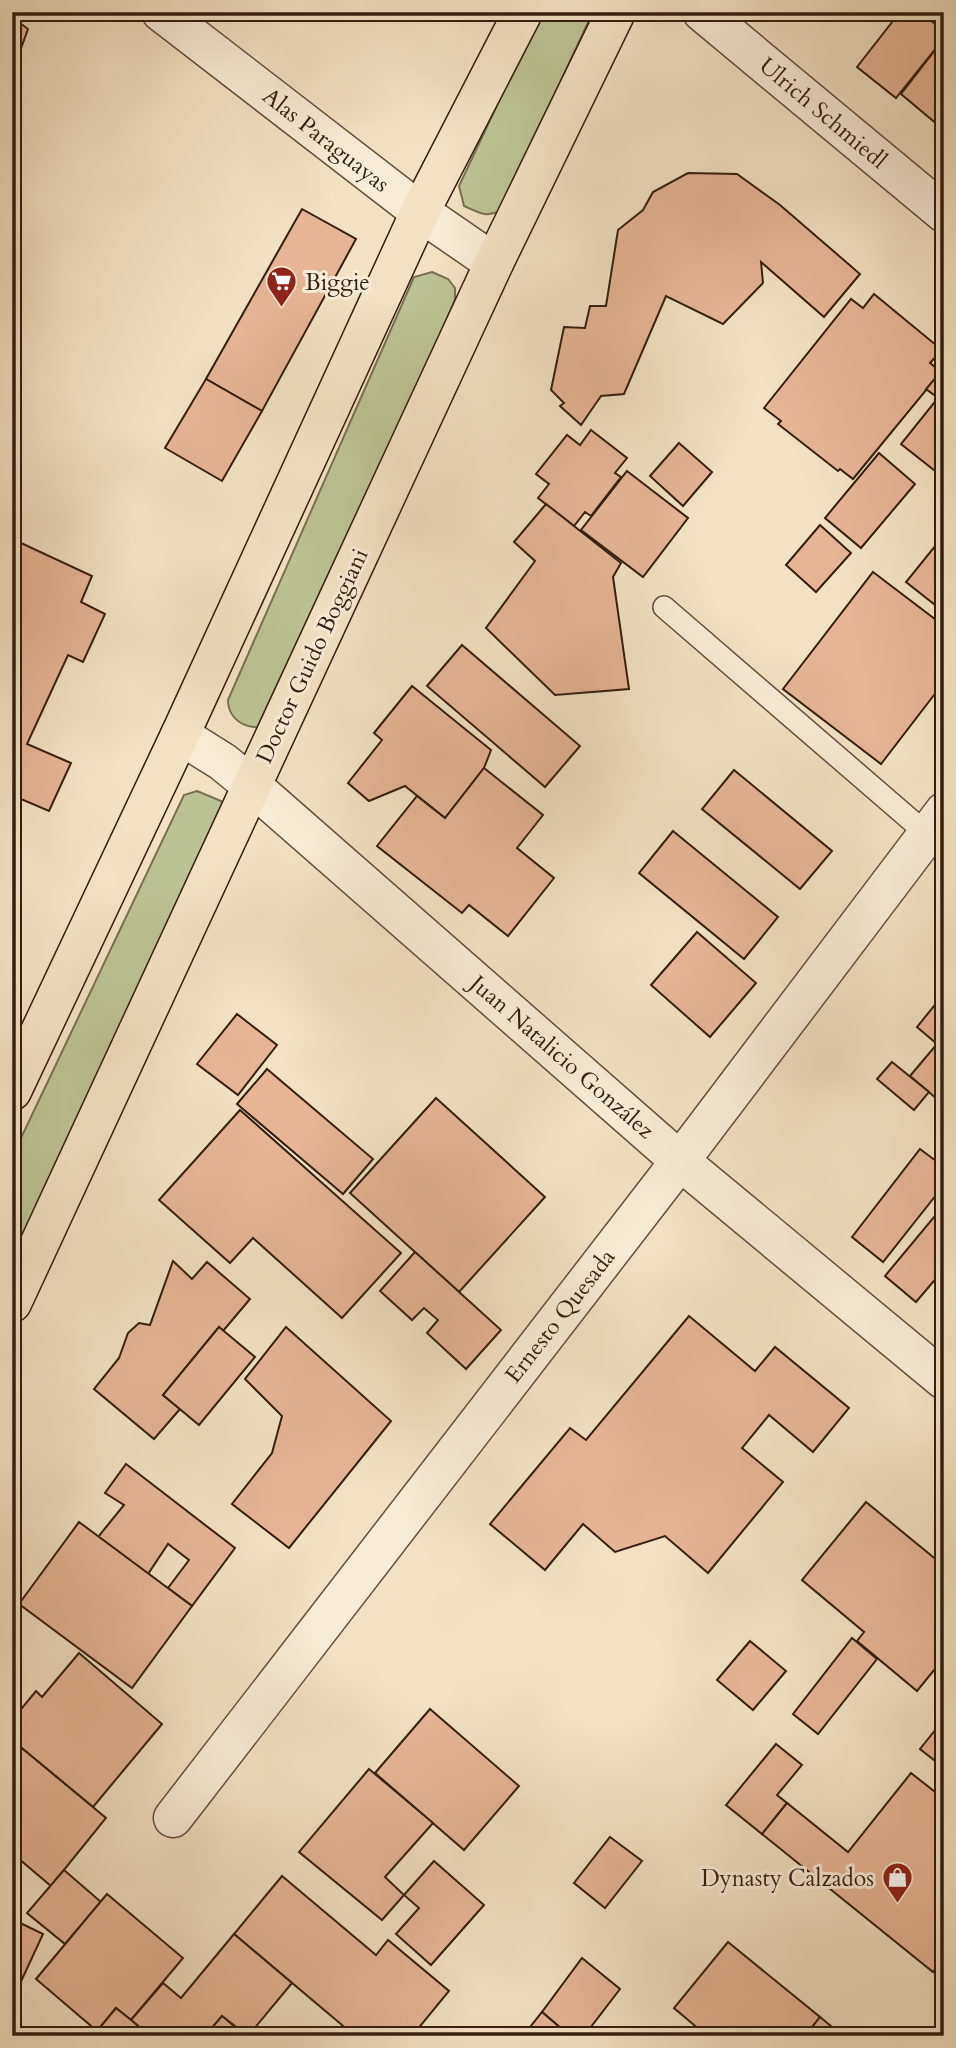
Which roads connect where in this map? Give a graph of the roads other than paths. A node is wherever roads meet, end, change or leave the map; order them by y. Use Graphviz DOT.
graph roads {
  1 [pos="161,12"];
  2 [pos="523,12"];
  3 [pos="616,12"];
  4 [pos="702,12"];
  5 [pos="420,212"];
  6 [pos="944,213"];
  7 [pos="494,263"];
  8 [pos="664,607"];
  9 [pos="180,735"];
  10 [pos="251,785"];
  11 [pos="935,823"];
  12 [pos="12,1091"];
  13 [pos="680,1161"];
  14 [pos="12,1303"];
  15 [pos="944,1380"];
  16 [pos="173,1818"];
  1 -- 5 [label="street, Alas Paraguayas"];
  2 -- 5 [label="main road"];
  3 -- 7 [label="main road, Doctor Guido Boggiani"];
  4 -- 6 [label="street, Ulrich Schmiedl"];
  5 -- 7 [label="street, Alas Paraguayas"];
  5 -- 9 [label="main road"];
  7 -- 10 [label="main road, Doctor Guido Boggiani"];
  8 -- 11 [label="lane"];
  9 -- 10 [label="street, Juan Natalicio González"];
  9 -- 12 [label="main road"];
  10 -- 13 [label="street, Juan Natalicio González"];
  10 -- 14 [label="main road, Doctor Guido Boggiani"];
  11 -- 13 [label="street, Ernesto Quesada"];
  13 -- 15 [label="street, Juan Natalicio González"];
  13 -- 16 [label="street, Ernesto Quesada"];
}
